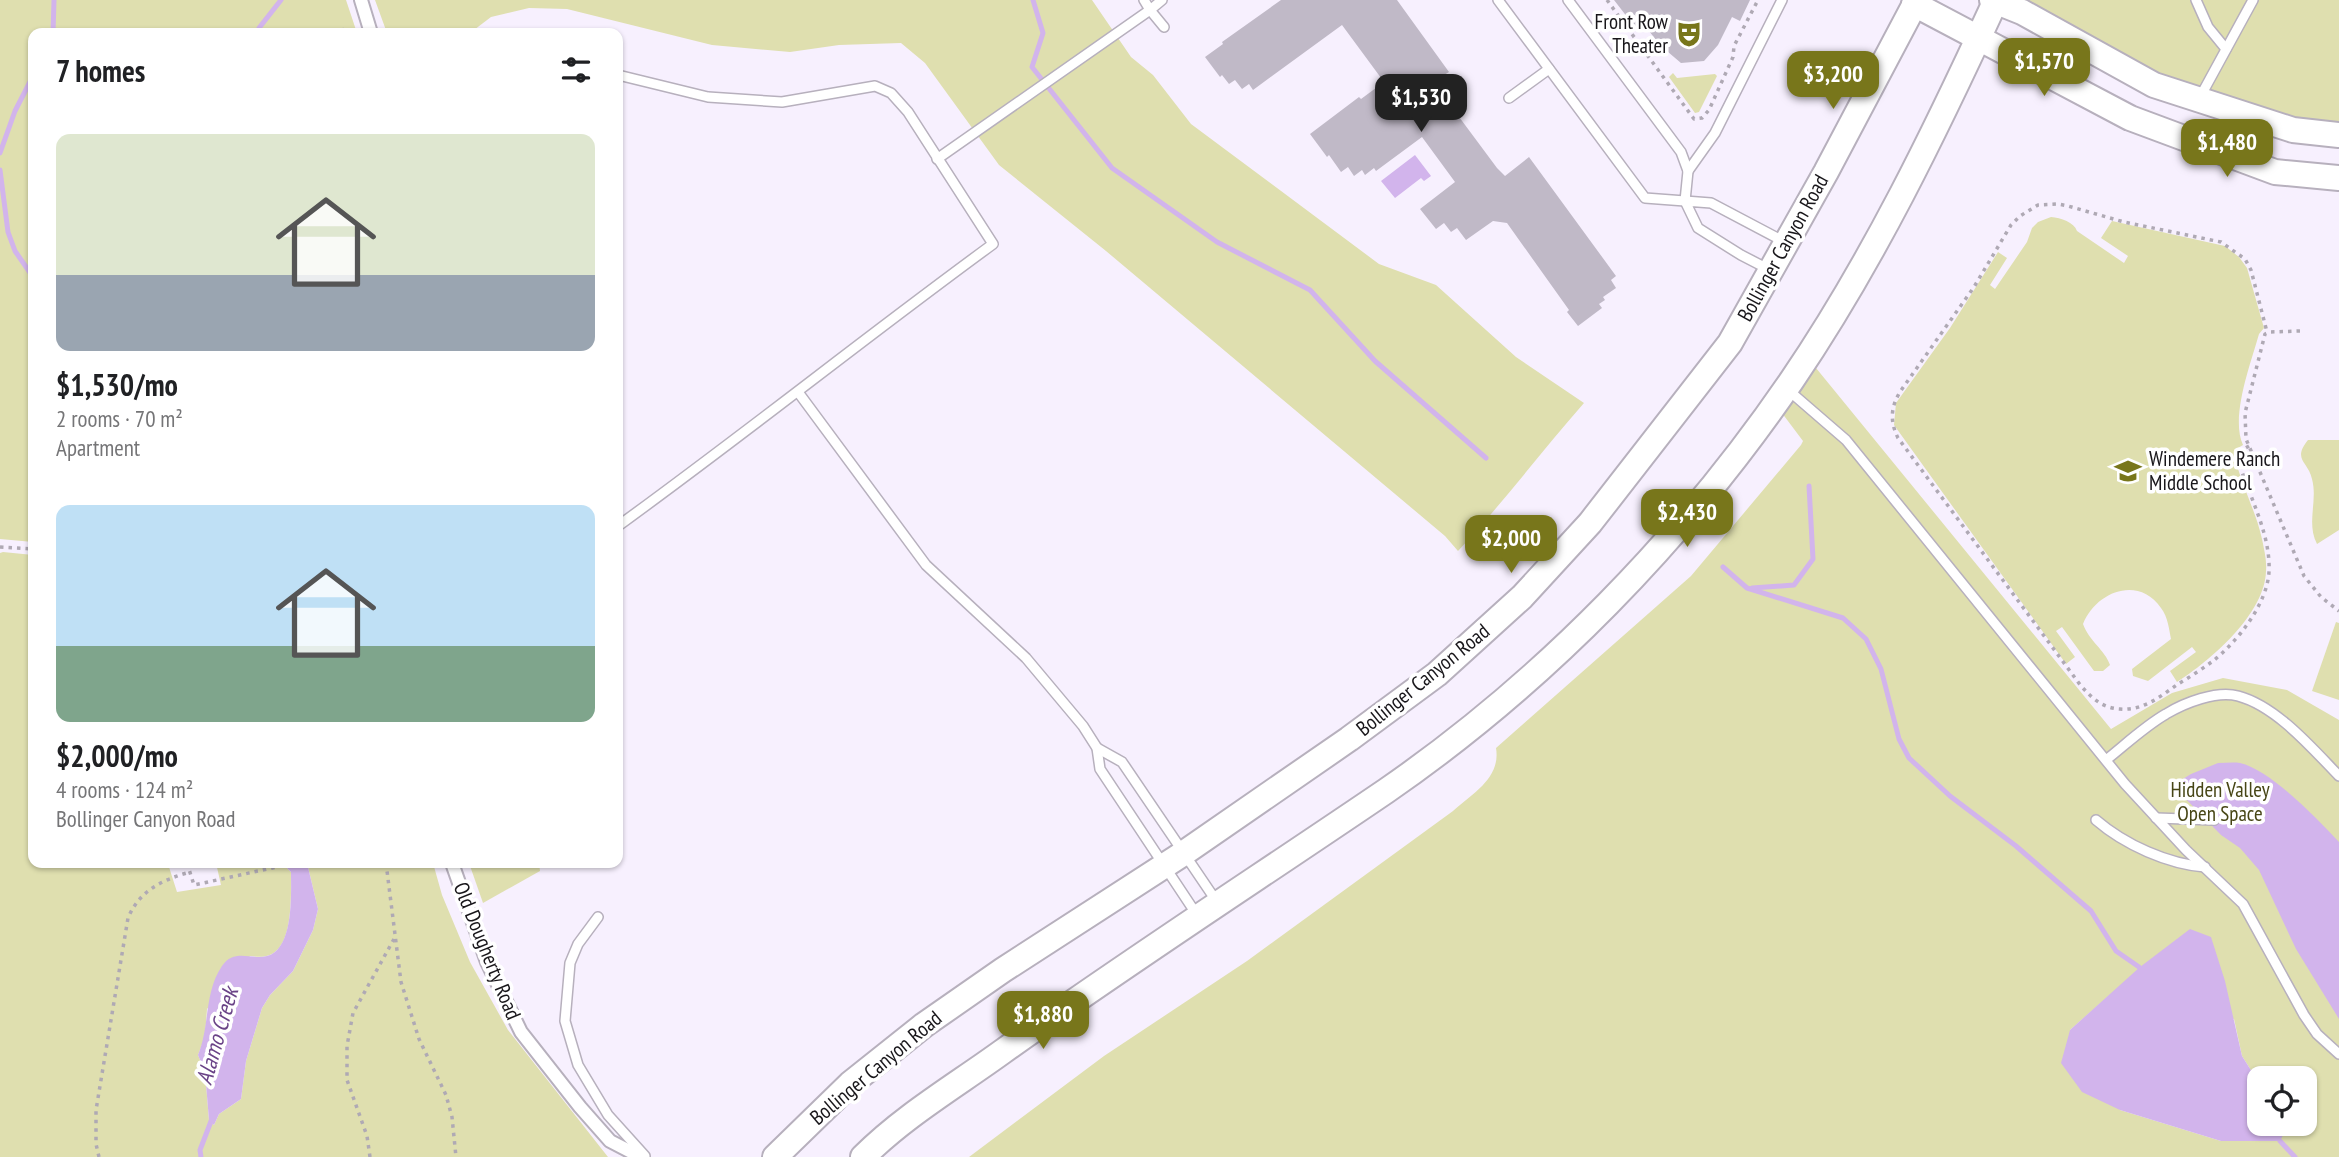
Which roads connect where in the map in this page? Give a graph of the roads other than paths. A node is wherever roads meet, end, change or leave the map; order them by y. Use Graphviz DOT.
graph roads {
  1 [pos="361,0"];
  2 [pos="1144,0"];
  3 [pos="1162,0"];
  4 [pos="1498,0"];
  5 [pos="1569,0"];
  6 [pos="1782,0"];
  7 [pos="1994,0"];
  8 [pos="2196,0"];
  9 [pos="2253,0"];
  10 [pos="1916,2"];
  11 [pos="1150,9"];
  12 [pos="1164,27"];
  13 [pos="369,28"];
  14 [pos="1978,39"];
  15 [pos="2226,49"];
  16 [pos="1549,69"];
  17 [pos="623,76"];
  18 [pos="1509,98"];
  19 [pos="2198,100"];
  20 [pos="2339,135"];
  21 [pos="937,159"];
  22 [pos="1688,172"];
  23 [pos="2339,178"];
  24 [pos="1685,201"];
  25 [pos="1786,243"];
  26 [pos="1772,271"];
  27 [pos="1786,388"];
  28 [pos="798,392"];
  29 [pos="623,521"];
  30 [pos="1097,748"];
  31 [pos="2106,760"];
  32 [pos="2339,776"];
  33 [pos="2156,818"];
  34 [pos="2096,820"];
  35 [pos="2214,820"];
  36 [pos="1184,853"];
  37 [pos="1163,867"];
  38 [pos="2205,867"];
  39 [pos="454,868"];
  40 [pos="1209,911"];
  41 [pos="598,917"];
  42 [pos="2339,1054"];
  43 [pos="641,1157"];
  44 [pos="646,1157"];
  45 [pos="775,1157"];
  46 [pos="863,1157"];
  1 -- 13 [label="street"];
  2 -- 11 [label="lane"];
  3 -- 11 [label="lane"];
  4 -- 16 [label="lane"];
  5 -- 22 [label="lane"];
  6 -- 22 [label="lane"];
  7 -- 14 [label="main road"];
  7 -- 19 [label="main road"];
  8 -- 15 [label="lane"];
  9 -- 15 [label="lane"];
  10 -- 14 [label="main road"];
  10 -- 25 [label="main road, Bollinger Canyon Road"];
  11 -- 12 [label="lane"];
  11 -- 21 [label="lane"];
  14 -- 23 [label="main road"];
  14 -- 27 [label="main road"];
  15 -- 19 [label="lane"];
  16 -- 18 [label="lane"];
  16 -- 24 [label="lane"];
  17 -- 21 [label="lane"];
  19 -- 20 [label="main road"];
  21 -- 28 [label="lane"];
  22 -- 24 [label="lane"];
  24 -- 25 [label="lane"];
  24 -- 26 [label="lane"];
  25 -- 26 [label="main road, Bollinger Canyon Road"];
  26 -- 36 [label="main road, Bollinger Canyon Road"];
  27 -- 31 [label="lane"];
  27 -- 40 [label="main road"];
  28 -- 29 [label="lane"];
  28 -- 30 [label="lane"];
  30 -- 36 [label="lane"];
  30 -- 37 [label="lane"];
  31 -- 32 [label="lane"];
  31 -- 33 [label="lane"];
  33 -- 35 [label="lane"];
  33 -- 38 [label="lane"];
  34 -- 38 [label="lane"];
  36 -- 37 [label="main road, Bollinger Canyon Road"];
  36 -- 40 [label="lane"];
  37 -- 40 [label="lane"];
  37 -- 45 [label="main road, Bollinger Canyon Road"];
  38 -- 42 [label="lane"];
  39 -- 43 [label="street, Old Dougherty Road"];
  40 -- 46 [label="main road"];
  41 -- 44 [label="lane"];
}
